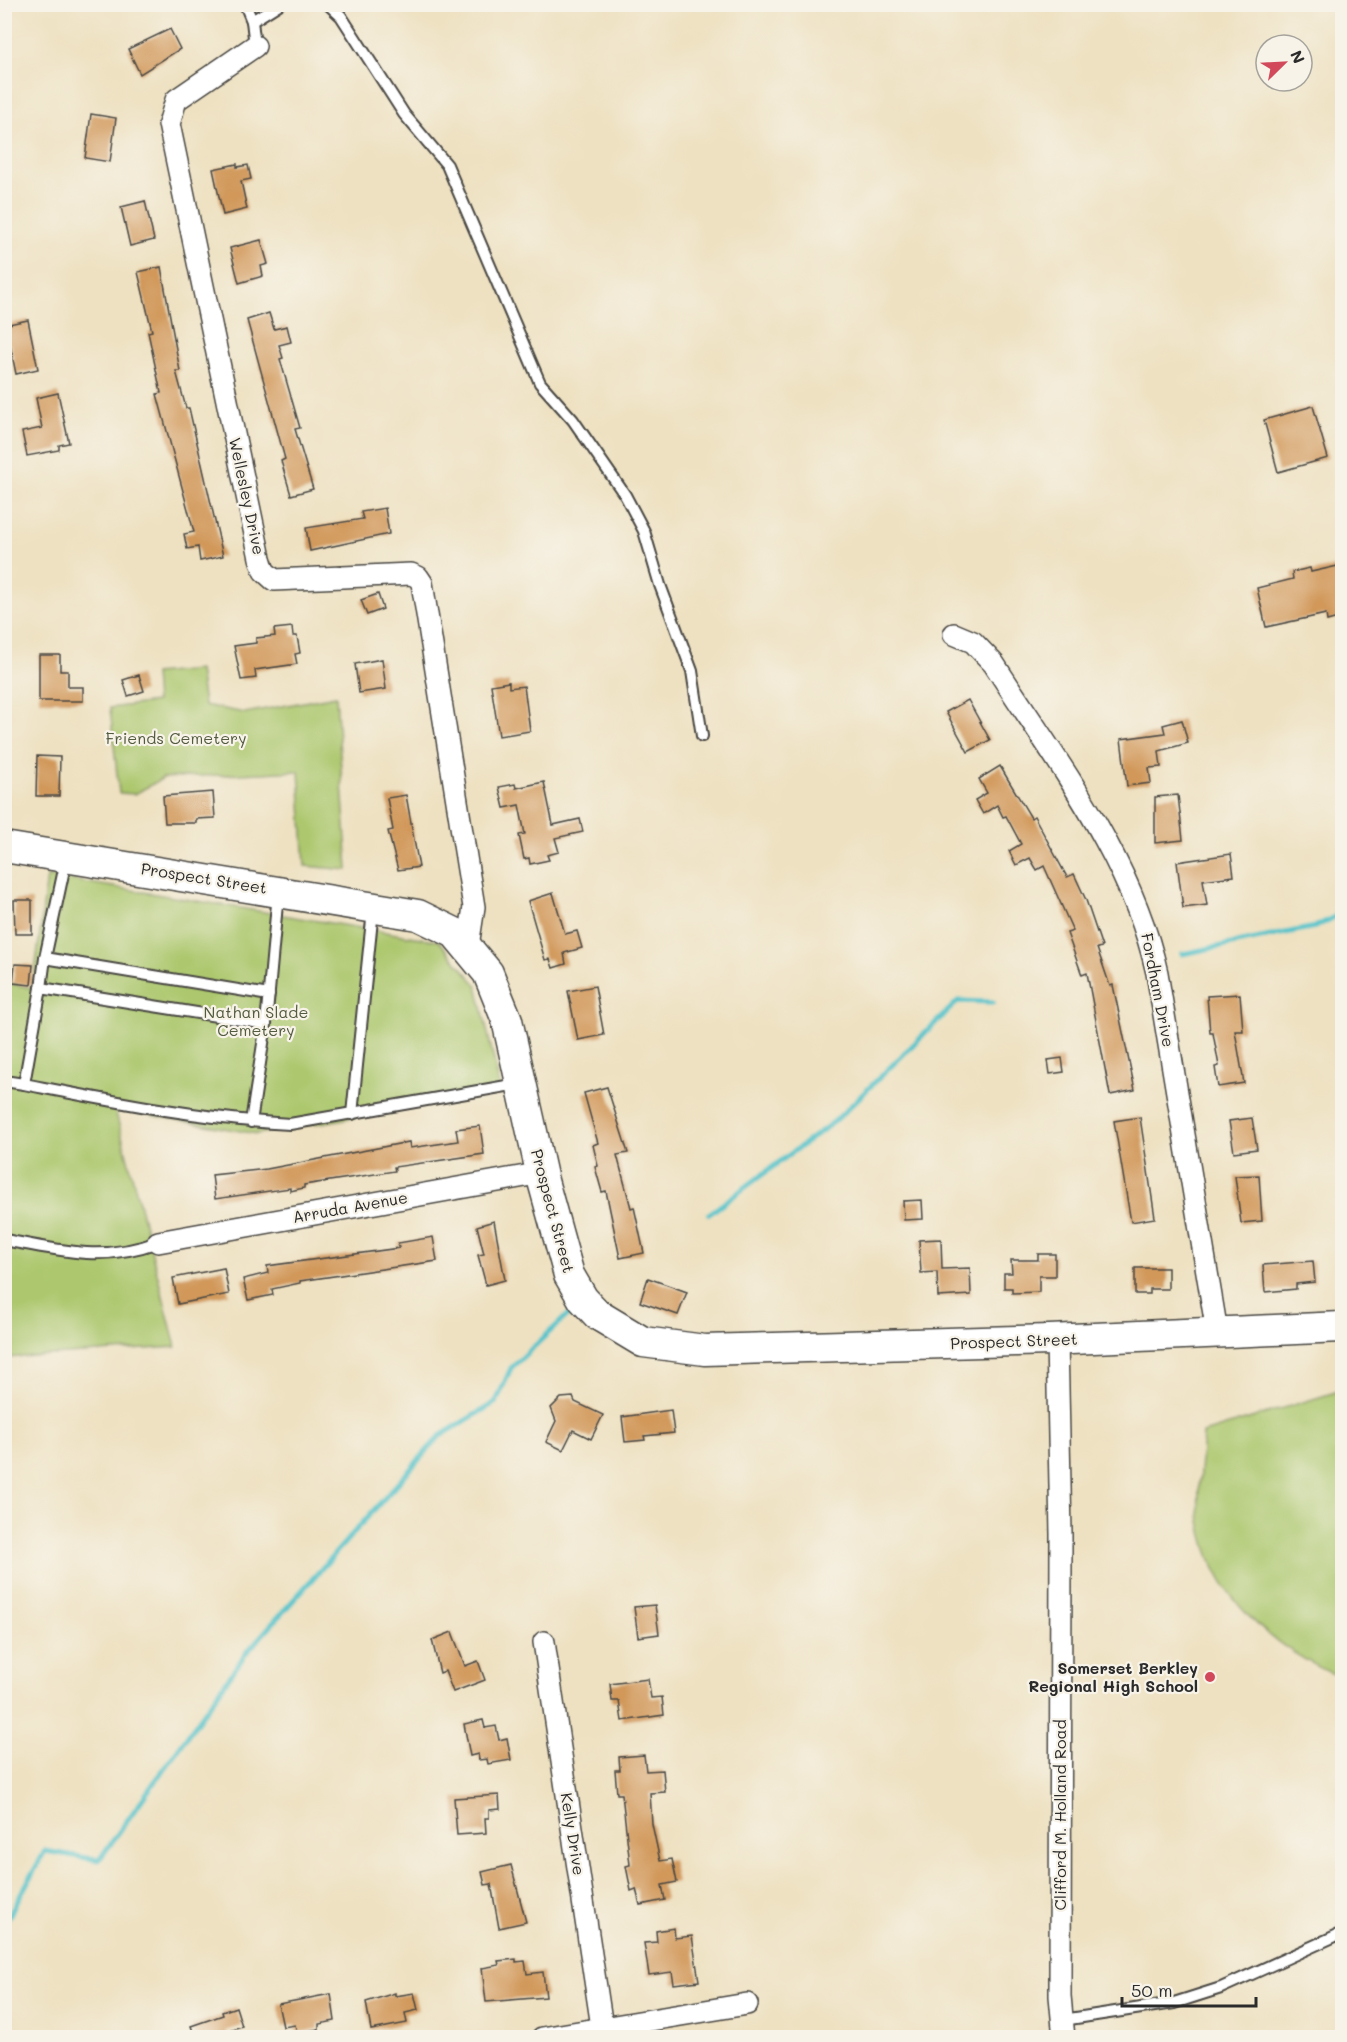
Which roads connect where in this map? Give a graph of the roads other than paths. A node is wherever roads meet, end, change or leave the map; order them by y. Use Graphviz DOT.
graph roads {
  1 [pos="245,4"];
  2 [pos="279,4"];
  3 [pos="328,4"];
  4 [pos="252,21"];
  5 [pos="255,46"];
  6 [pos="954,634"];
  7 [pos="702,736"];
  8 [pos="4,847"];
  9 [pos="66,856"];
  10 [pos="278,890"];
  11 [pos="373,906"];
  12 [pos="468,946"];
  13 [pos="45,958"];
  14 [pos="41,988"];
  15 [pos="269,995"];
  16 [pos="266,1024"];
  17 [pos="4,1081"];
  18 [pos="24,1084"];
  19 [pos="522,1084"];
  20 [pos="352,1114"];
  21 [pos="251,1122"];
  22 [pos="542,1173"];
  23 [pos="4,1240"];
  24 [pos="158,1242"];
  25 [pos="1342,1327"];
  26 [pos="1217,1332"];
  27 [pos="1057,1340"];
  28 [pos="544,1642"];
  29 [pos="1342,1933"];
  30 [pos="747,2004"];
  31 [pos="602,2027"];
  32 [pos="1063,2029"];
  33 [pos="542,2037"];
  1 -- 4 [label="lane"];
  2 -- 4 [label="lane"];
  3 -- 7 [label="lane"];
  4 -- 5 [label="lane"];
  5 -- 12 [label="street, Wellesley Drive"];
  6 -- 26 [label="street, Fordham Drive"];
  8 -- 9 [label="street, Prospect Street"];
  9 -- 10 [label="street, Prospect Street"];
  9 -- 13 [label="lane"];
  10 -- 11 [label="street, Prospect Street"];
  10 -- 15 [label="lane"];
  11 -- 12 [label="street, Prospect Street"];
  11 -- 20 [label="lane"];
  12 -- 19 [label="street, Prospect Street"];
  13 -- 14 [label="lane"];
  13 -- 15 [label="lane"];
  14 -- 16 [label="lane"];
  14 -- 18 [label="lane"];
  15 -- 16 [label="lane"];
  16 -- 21 [label="lane"];
  17 -- 18 [label="lane"];
  18 -- 21 [label="lane"];
  19 -- 20 [label="lane"];
  19 -- 22 [label="street, Prospect Street"];
  20 -- 21 [label="lane"];
  22 -- 24 [label="street, Arruda Avenue"];
  22 -- 27 [label="street, Prospect Street"];
  23 -- 24 [label="lane"];
  25 -- 26 [label="street, Prospect Street"];
  26 -- 27 [label="street, Prospect Street"];
  27 -- 32 [label="street, Clifford M. Holland Road"];
  28 -- 31 [label="street, Kelly Drive"];
  29 -- 32 [label="lane"];
  30 -- 31 [label="street"];
  31 -- 33 [label="street"];
}
